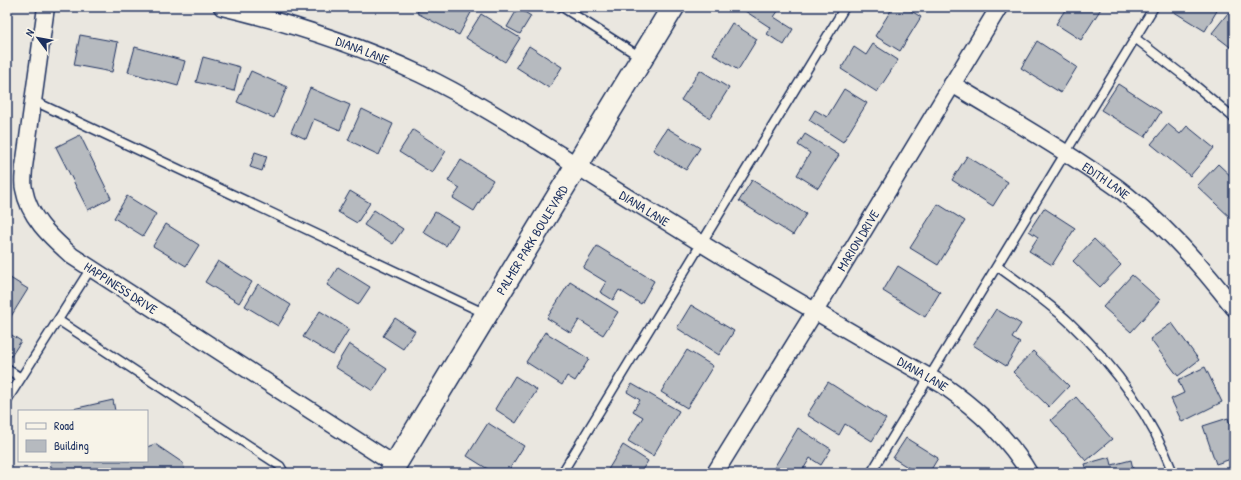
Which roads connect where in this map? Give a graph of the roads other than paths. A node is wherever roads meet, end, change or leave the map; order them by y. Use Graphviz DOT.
graph roads {
  1 [pos="46,7"];
  2 [pos="222,7"];
  3 [pos="562,7"];
  4 [pos="673,7"];
  5 [pos="845,7"];
  6 [pos="999,7"];
  7 [pos="1154,7"];
  8 [pos="1135,38"];
  9 [pos="642,58"];
  10 [pos="952,84"];
  11 [pos="32,100"];
  12 [pos="1234,118"];
  13 [pos="1066,152"];
  14 [pos="578,166"];
  15 [pos="701,244"];
  16 [pos="997,266"];
  17 [pos="91,268"];
  18 [pos="1234,308"];
  19 [pos="815,311"];
  20 [pos="487,314"];
  21 [pos="58,320"];
  22 [pos="7,369"];
  23 [pos="21,378"];
  24 [pos="929,378"];
  25 [pos="7,400"];
  26 [pos="393,469"];
  27 [pos="284,473"];
  28 [pos="562,473"];
  29 [pos="714,473"];
  30 [pos="871,473"];
  31 [pos="1029,473"];
  32 [pos="1172,473"];
  1 -- 11 [label="street, HAPPINESS DRIVE"];
  2 -- 14 [label="street, DIANA LANE"];
  3 -- 9 [label="lane"];
  4 -- 9 [label="main road, PALMER PARK BOULEVARD"];
  5 -- 15 [label="lane"];
  6 -- 10 [label="street, MARION DRIVE"];
  7 -- 8 [label="lane"];
  8 -- 12 [label="lane"];
  8 -- 13 [label="lane"];
  9 -- 14 [label="main road, PALMER PARK BOULEVARD"];
  10 -- 13 [label="street, EDITH LANE"];
  10 -- 19 [label="street, MARION DRIVE"];
  11 -- 17 [label="street, HAPPINESS DRIVE"];
  11 -- 20 [label="lane"];
  13 -- 16 [label="lane"];
  13 -- 18 [label="street, EDITH LANE"];
  14 -- 15 [label="street, DIANA LANE"];
  14 -- 20 [label="main road, PALMER PARK BOULEVARD"];
  15 -- 19 [label="street, DIANA LANE"];
  15 -- 28 [label="lane"];
  16 -- 24 [label="lane"];
  16 -- 32 [label="lane"];
  17 -- 21 [label="lane"];
  17 -- 26 [label="street, HAPPINESS DRIVE"];
  19 -- 24 [label="street, DIANA LANE"];
  19 -- 29 [label="street, MARION DRIVE"];
  20 -- 26 [label="main road, PALMER PARK BOULEVARD"];
  21 -- 23 [label="lane"];
  21 -- 27 [label="lane"];
  22 -- 23 [label="lane"];
  23 -- 25 [label="lane"];
  24 -- 30 [label="lane"];
  24 -- 31 [label="street, DIANA LANE"];
}
